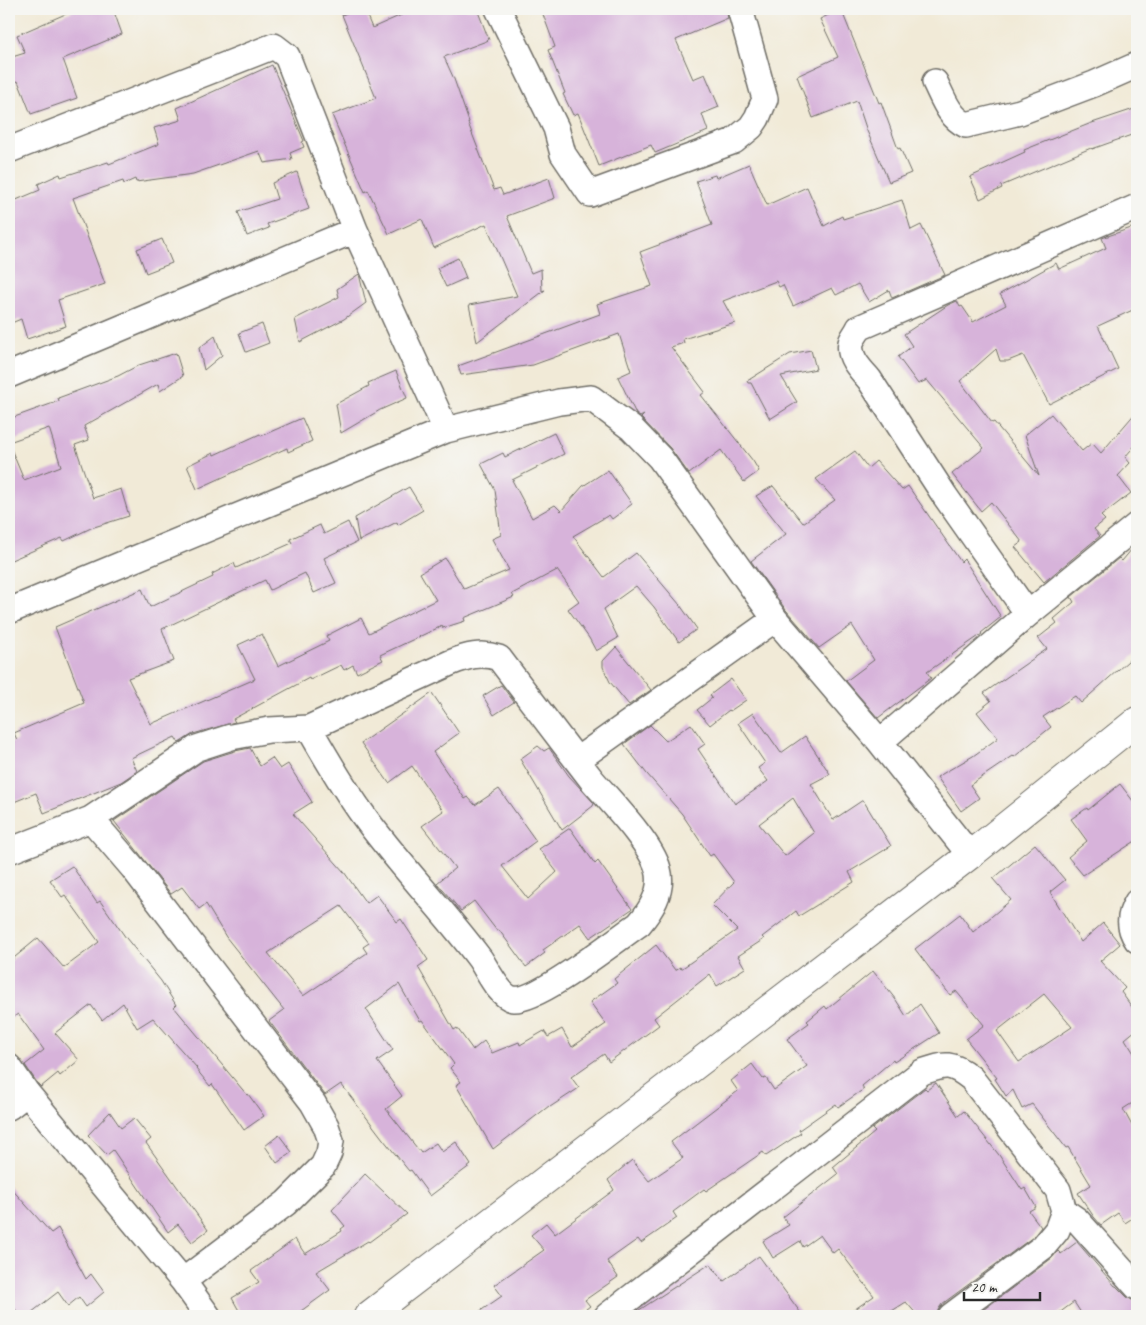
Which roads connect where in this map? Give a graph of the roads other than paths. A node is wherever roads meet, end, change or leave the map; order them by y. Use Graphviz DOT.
graph roads {
  1 [pos="498,9"];
  2 [pos="740,9"];
  3 [pos="1137,65"];
  4 [pos="935,82"];
  5 [pos="9,150"];
  6 [pos="1137,207"];
  7 [pos="355,230"];
  8 [pos="9,375"];
  9 [pos="446,430"];
  10 [pos="1137,525"];
  11 [pos="9,611"];
  12 [pos="1028,614"];
  13 [pos="775,619"];
  14 [pos="1137,721"];
  15 [pos="309,728"];
  16 [pos="880,742"];
  17 [pos="577,760"];
  18 [pos="91,820"];
  19 [pos="9,851"];
  20 [pos="970,855"];
  21 [pos="1137,902"];
  22 [pos="1137,940"];
  23 [pos="9,1067"];
  24 [pos="18,1100"];
  25 [pos="1064,1211"];
  26 [pos="183,1281"];
  27 [pos="1137,1287"];
  28 [pos="208,1316"];
  29 [pos="368,1316"];
  30 [pos="606,1316"];
  31 [pos="951,1316"];
  1 -- 2 [label="street"];
  3 -- 4 [label="street"];
  5 -- 7 [label="street"];
  6 -- 12 [label="street"];
  7 -- 8 [label="street"];
  7 -- 9 [label="street"];
  9 -- 11 [label="street"];
  9 -- 13 [label="street"];
  10 -- 12 [label="street"];
  12 -- 16 [label="street"];
  13 -- 16 [label="street"];
  13 -- 17 [label="street"];
  14 -- 20 [label="street"];
  15 -- 17 [label="street"];
  15 -- 17 [label="street"];
  15 -- 18 [label="street"];
  16 -- 20 [label="street"];
  18 -- 19 [label="street"];
  18 -- 26 [label="street"];
  20 -- 29 [label="street"];
  21 -- 22 [label="street"];
  23 -- 24 [label="street"];
  24 -- 26 [label="street"];
  25 -- 27 [label="street"];
  25 -- 30 [label="street"];
  25 -- 31 [label="street"];
  26 -- 28 [label="street"];
}
